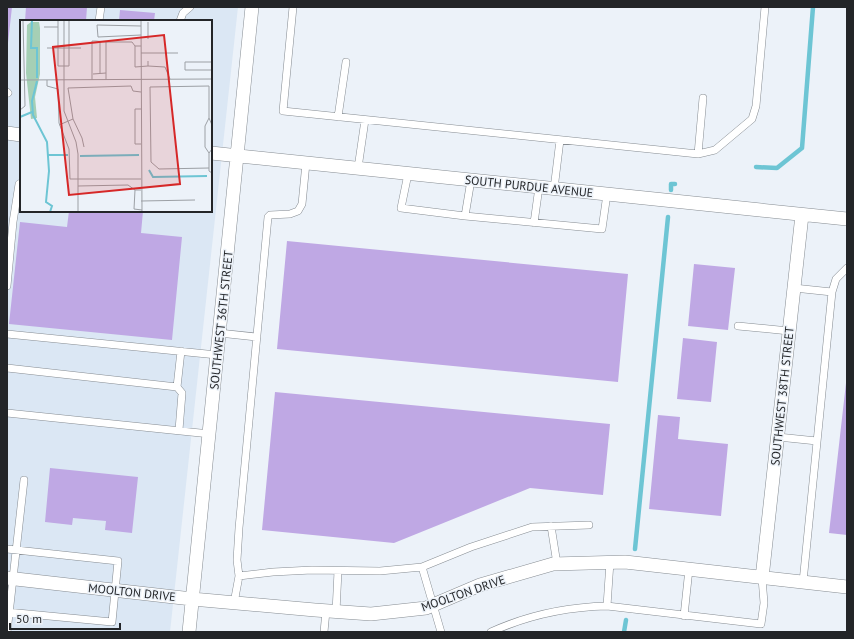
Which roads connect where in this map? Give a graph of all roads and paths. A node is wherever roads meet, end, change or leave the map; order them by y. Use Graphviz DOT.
graph roads {
  1 [pos="101,7"];
  2 [pos="190,7"];
  3 [pos="252,7"];
  4 [pos="293,7"];
  5 [pos="766,7"];
  6 [pos="99,20"];
  7 [pos="180,20"];
  8 [pos="346,62"];
  9 [pos="703,98"];
  10 [pos="338,117"];
  11 [pos="365,120"];
  12 [pos="7,133"];
  13 [pos="20,135"];
  14 [pos="560,140"];
  15 [pos="212,153"];
  16 [pos="698,154"];
  17 [pos="237,156"];
  18 [pos="306,163"];
  19 [pos="358,168"];
  20 [pos="408,174"];
  21 [pos="472,180"];
  22 [pos="20,184"];
  23 [pos="539,187"];
  24 [pos="554,189"];
  25 [pos="607,194"];
  26 [pos="802,215"];
  27 [pos="465,216"];
  28 [pos="847,219"];
  29 [pos="534,223"];
  30 [pos="847,268"];
  31 [pos="7,286"];
  32 [pos="794,288"];
  33 [pos="832,292"];
  34 [pos="738,326"];
  35 [pos="789,331"];
  36 [pos="219,333"];
  37 [pos="7,334"];
  38 [pos="257,337"];
  39 [pos="181,352"];
  40 [pos="217,355"];
  41 [pos="7,368"];
  42 [pos="177,387"];
  43 [pos="7,413"];
  44 [pos="183,431"];
  45 [pos="210,434"];
  46 [pos="778,437"];
  47 [pos="817,441"];
  48 [pos="24,480"];
  49 [pos="589,525"];
  50 [pos="551,526"];
  51 [pos="7,549"];
  52 [pos="16,550"];
  53 [pos="610,562"];
  54 [pos="557,564"];
  55 [pos="422,567"];
  56 [pos="689,569"];
  57 [pos="338,570"];
  58 [pos="239,576"];
  59 [pos="762,578"];
  60 [pos="10,579"];
  61 [pos="804,582"];
  62 [pos="847,587"];
  63 [pos="115,590"];
  64 [pos="192,599"];
  65 [pos="234,603"];
  66 [pos="434,605"];
  67 [pos="607,606"];
  68 [pos="8,612"];
  69 [pos="331,612"];
  70 [pos="684,616"];
  71 [pos="7,632"];
  72 [pos="189,632"];
  73 [pos="324,632"];
  74 [pos="441,632"];
  75 [pos="491,632"];
  1 -- 6 [label="lane"];
  2 -- 7 [label="lane"];
  3 -- 17 [label="street, SOUTHWEST 36TH STREET"];
  4 -- 10 [label="lane"];
  5 -- 16 [label="lane"];
  8 -- 10 [label="lane"];
  9 -- 16 [label="lane"];
  10 -- 11 [label="lane"];
  11 -- 14 [label="lane"];
  11 -- 19 [label="lane"];
  12 -- 13 [label="street"];
  14 -- 16 [label="lane"];
  14 -- 24 [label="lane"];
  15 -- 17 [label="street, SOUTH PURDUE AVENUE"];
  17 -- 18 [label="street, SOUTH PURDUE AVENUE"];
  17 -- 36 [label="street, SOUTHWEST 36TH STREET"];
  18 -- 19 [label="street, SOUTH PURDUE AVENUE"];
  18 -- 38 [label="lane"];
  19 -- 20 [label="street, SOUTH PURDUE AVENUE"];
  20 -- 21 [label="street, SOUTH PURDUE AVENUE"];
  20 -- 27 [label="lane"];
  21 -- 23 [label="street, SOUTH PURDUE AVENUE"];
  21 -- 27 [label="lane"];
  22 -- 31 [label="lane"];
  23 -- 24 [label="street, SOUTH PURDUE AVENUE"];
  23 -- 29 [label="lane"];
  24 -- 25 [label="street, SOUTH PURDUE AVENUE"];
  25 -- 26 [label="street, SOUTH PURDUE AVENUE"];
  25 -- 29 [label="lane"];
  26 -- 28 [label="street, SOUTH PURDUE AVENUE"];
  26 -- 32 [label="street, SOUTHWEST 38TH STREET"];
  27 -- 29 [label="lane"];
  30 -- 33 [label="lane"];
  32 -- 33 [label="lane"];
  32 -- 35 [label="street, SOUTHWEST 38TH STREET"];
  33 -- 47 [label="lane"];
  34 -- 35 [label="lane"];
  35 -- 46 [label="street, SOUTHWEST 38TH STREET"];
  36 -- 38 [label="lane"];
  36 -- 40 [label="street, SOUTHWEST 36TH STREET"];
  37 -- 39 [label="lane"];
  38 -- 58 [label="lane"];
  39 -- 40 [label="lane"];
  39 -- 42 [label="lane"];
  40 -- 45 [label="street, SOUTHWEST 36TH STREET"];
  41 -- 42 [label="lane"];
  42 -- 44 [label="lane"];
  43 -- 44 [label="lane"];
  44 -- 45 [label="lane"];
  45 -- 64 [label="street, SOUTHWEST 36TH STREET"];
  46 -- 47 [label="lane"];
  46 -- 59 [label="street, SOUTHWEST 38TH STREET"];
  47 -- 61 [label="lane"];
  48 -- 52 [label="lane"];
  49 -- 50 [label="lane"];
  50 -- 54 [label="lane"];
  50 -- 55 [label="lane"];
  51 -- 52 [label="lane"];
  52 -- 60 [label="lane"];
  52 -- 63 [label="lane"];
  53 -- 54 [label="street, MOOLTON DRIVE"];
  53 -- 56 [label="street, MOOLTON DRIVE"];
  53 -- 67 [label="lane"];
  54 -- 66 [label="street, MOOLTON DRIVE"];
  55 -- 57 [label="lane"];
  55 -- 66 [label="lane"];
  56 -- 59 [label="street, MOOLTON DRIVE"];
  56 -- 70 [label="lane"];
  57 -- 58 [label="lane"];
  57 -- 69 [label="lane"];
  58 -- 65 [label="lane"];
  59 -- 61 [label="street, MOOLTON DRIVE"];
  59 -- 70 [label="lane"];
  60 -- 63 [label="street, MOOLTON DRIVE"];
  60 -- 68 [label="lane"];
  61 -- 62 [label="street, MOOLTON DRIVE"];
  63 -- 64 [label="street, MOOLTON DRIVE"];
  63 -- 68 [label="lane"];
  64 -- 65 [label="street, MOOLTON DRIVE"];
  64 -- 72 [label="street, SOUTHWEST 36TH STREET"];
  65 -- 69 [label="street, MOOLTON DRIVE"];
  66 -- 69 [label="street, MOOLTON DRIVE"];
  66 -- 74 [label="lane"];
  67 -- 70 [label="lane"];
  67 -- 75 [label="lane"];
  68 -- 71 [label="lane"];
  69 -- 73 [label="lane"];
}
